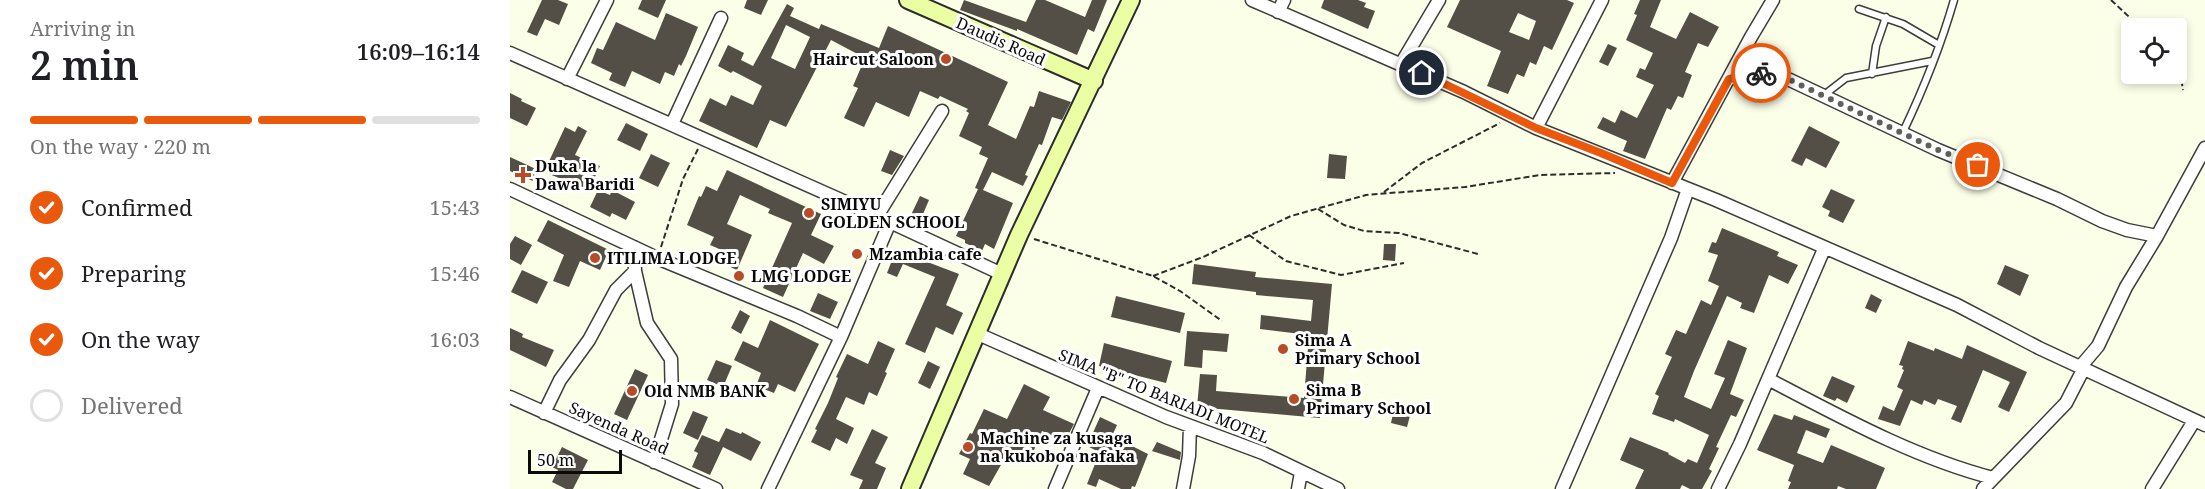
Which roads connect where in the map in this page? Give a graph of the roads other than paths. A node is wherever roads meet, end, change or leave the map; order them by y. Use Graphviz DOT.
graph roads {
  1 [pos="607,0"];
  2 [pos="908,0"];
  3 [pos="1131,0"];
  4 [pos="1252,0"];
  5 [pos="1284,0"];
  6 [pos="1439,0"];
  7 [pos="1602,0"];
  8 [pos="1773,0"];
  9 [pos="1954,0"];
  10 [pos="933,5"];
  11 [pos="1859,9"];
  12 [pos="1278,12"];
  13 [pos="1886,17"];
  14 [pos="721,18"];
  15 [pos="1939,45"];
  16 [pos="510,53"];
  17 [pos="1932,61"];
  18 [pos="1401,64"];
  19 [pos="1872,74"];
  20 [pos="567,79"];
  21 [pos="1729,79"];
  22 [pos="1094,81"];
  23 [pos="1823,95"];
  24 [pos="942,111"];
  25 [pos="672,124"];
  26 [pos="1536,128"];
  27 [pos="1903,132"];
  28 [pos="2205,148"];
  29 [pos="1672,183"];
  30 [pos="1688,189"];
  31 [pos="511,193"];
  32 [pos="877,216"];
  33 [pos="890,222"];
  34 [pos="2157,236"];
  35 [pos="634,247"];
  36 [pos="1824,249"];
  37 [pos="635,271"];
  38 [pos="1002,274"];
  39 [pos="978,334"];
  40 [pos="841,337"];
  41 [pos="2082,367"];
  42 [pos="1768,379"];
  43 [pos="1098,388"];
  44 [pos="510,397"];
  45 [pos="544,413"];
  46 [pos="2200,423"];
  47 [pos="1190,426"];
  48 [pos="654,462"];
  49 [pos="1301,471"];
  50 [pos="1993,478"];
  51 [pos="716,489"];
  52 [pos="768,489"];
  53 [pos="910,489"];
  54 [pos="1055,489"];
  55 [pos="1183,489"];
  56 [pos="1298,489"];
  57 [pos="1338,489"];
  58 [pos="1562,489"];
  59 [pos="1718,489"];
  60 [pos="1983,489"];
  61 [pos="2152,489"];
  1 -- 20 [label="street"];
  2 -- 10 [label="street, Daudis Road"];
  3 -- 22 [label="street"];
  4 -- 12 [label="street"];
  5 -- 12 [label="street"];
  6 -- 18 [label="street"];
  7 -- 26 [label="street"];
  8 -- 21 [label="street"];
  9 -- 15 [label="lane"];
  10 -- 22 [label="street, Daudis Road"];
  11 -- 13 [label="lane"];
  12 -- 18 [label="street"];
  13 -- 15 [label="lane"];
  13 -- 19 [label="lane"];
  14 -- 25 [label="street"];
  15 -- 17 [label="lane"];
  16 -- 20 [label="street"];
  17 -- 19 [label="lane"];
  17 -- 27 [label="lane"];
  18 -- 26 [label="street"];
  19 -- 23 [label="lane"];
  20 -- 25 [label="street"];
  21 -- 23 [label="street"];
  21 -- 29 [label="street"];
  22 -- 38 [label="street"];
  23 -- 27 [label="street"];
  24 -- 32 [label="street"];
  25 -- 32 [label="street"];
  26 -- 29 [label="street"];
  27 -- 34 [label="street"];
  28 -- 34 [label="street"];
  29 -- 30 [label="street"];
  30 -- 36 [label="street"];
  30 -- 58 [label="street"];
  31 -- 35 [label="street"];
  32 -- 33 [label="street"];
  33 -- 38 [label="street"];
  33 -- 40 [label="street"];
  34 -- 41 [label="street"];
  35 -- 37 [label="street"];
  35 -- 40 [label="street"];
  36 -- 41 [label="street"];
  36 -- 42 [label="street"];
  37 -- 45 [label="street"];
  37 -- 48 [label="street"];
  38 -- 39 [label="street"];
  39 -- 43 [label="street, SIMA \"B\" TO BARIADI MOTEL"];
  39 -- 53 [label="street"];
  40 -- 52 [label="street"];
  41 -- 46 [label="street"];
  41 -- 50 [label="street"];
  42 -- 50 [label="street"];
  42 -- 59 [label="street"];
  43 -- 47 [label="street, SIMA \"B\" TO BARIADI MOTEL"];
  43 -- 54 [label="street"];
  44 -- 45 [label="street, Sayenda Road"];
  45 -- 48 [label="street, Sayenda Road"];
  46 -- 61 [label="street"];
  47 -- 49 [label="street, SIMA \"B\" TO BARIADI MOTEL"];
  47 -- 55 [label="street"];
  48 -- 51 [label="street, Sayenda Road"];
  49 -- 56 [label="street"];
  49 -- 57 [label="street, SIMA \"B\" TO BARIADI MOTEL"];
  50 -- 60 [label="street"];
}
